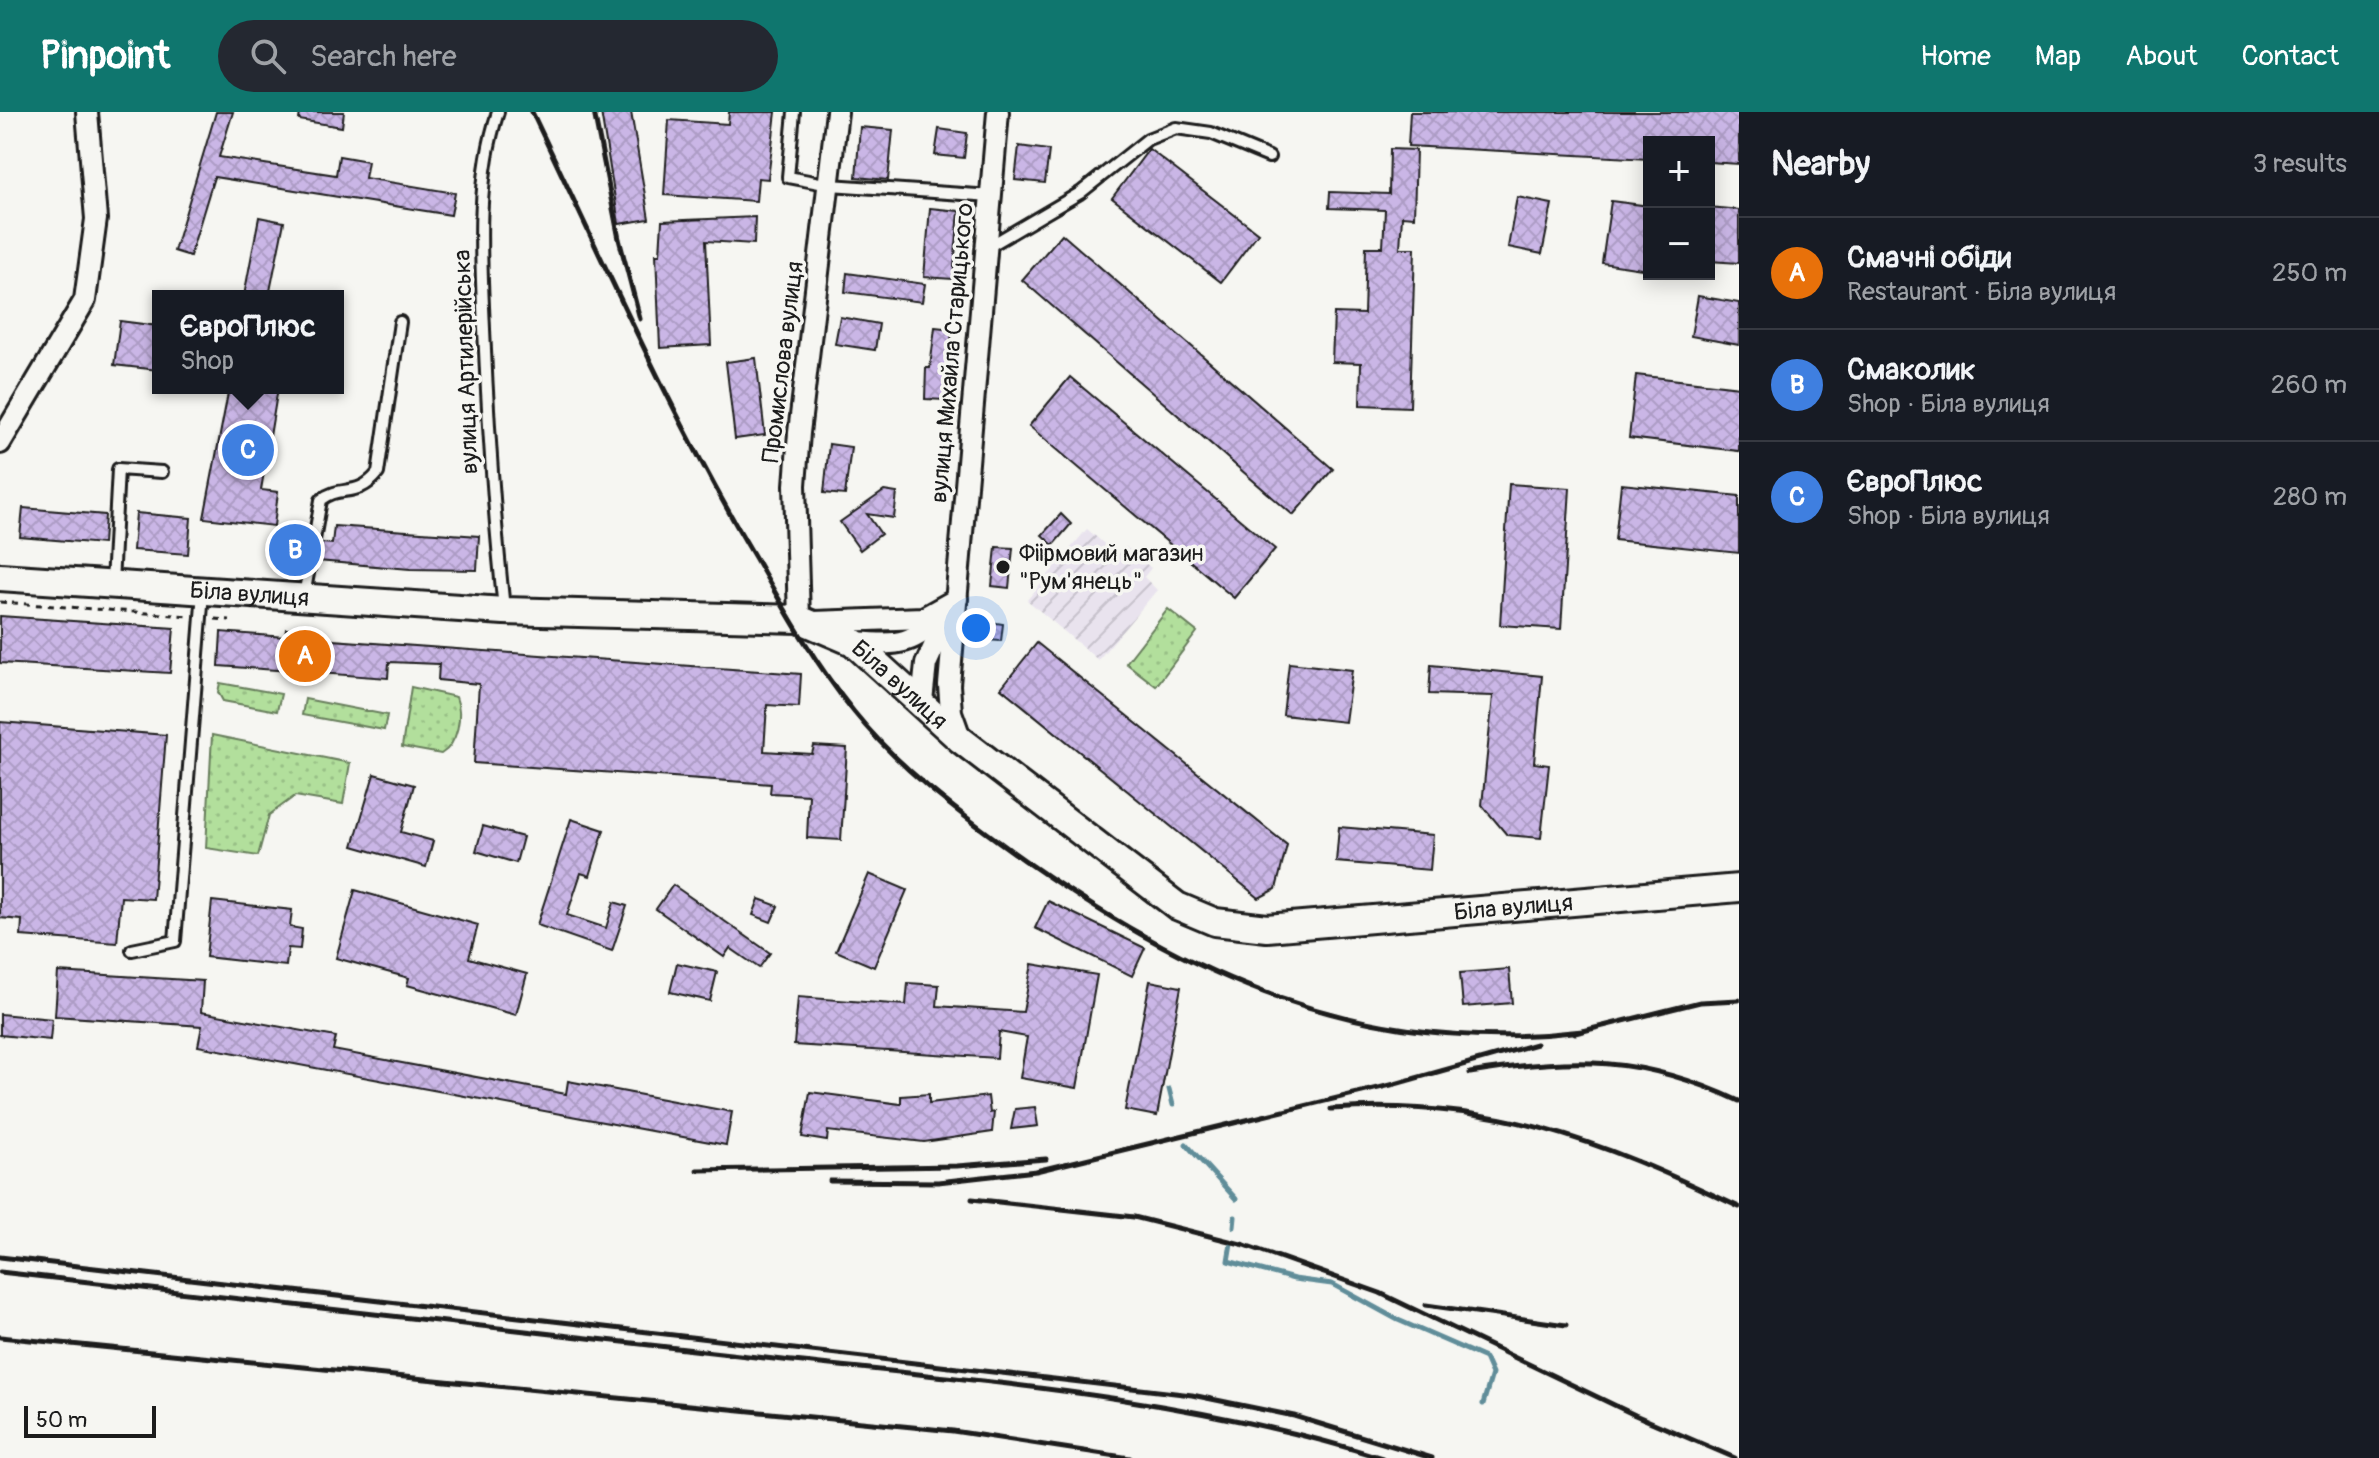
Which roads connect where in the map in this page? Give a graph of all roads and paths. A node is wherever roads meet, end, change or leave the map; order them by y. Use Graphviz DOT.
graph roads {
  1 [pos="87,112"];
  2 [pos="498,112"];
  3 [pos="794,112"];
  4 [pos="837,112"];
  5 [pos="998,112"];
  6 [pos="1269,157"];
  7 [pos="830,185"];
  8 [pos="992,196"];
  9 [pos="988,247"];
  10 [pos="400,322"];
  11 [pos="0,443"];
  12 [pos="162,472"];
  13 [pos="0,577"];
  14 [pos="111,585"];
  15 [pos="304,598"];
  16 [pos="957,599"];
  17 [pos="0,602"];
  18 [pos="202,605"];
  19 [pos="504,611"];
  20 [pos="230,620"];
  21 [pos="805,621"];
  22 [pos="853,642"];
  23 [pos="922,701"];
  24 [pos="961,740"];
  25 [pos="1739,888"];
  26 [pos="132,950"];
  1 -- 11 [label="street"];
  2 -- 19 [label="lane, вулиця Артилерійська"];
  3 -- 7 [label="lane"];
  4 -- 7 [label="street, Промислова вулиця"];
  5 -- 8 [label="street, вулиця Михайла Старицького"];
  6 -- 9 [label="lane"];
  7 -- 8 [label="lane"];
  7 -- 21 [label="street, Промислова вулиця"];
  8 -- 9 [label="street, вулиця Михайла Старицького"];
  9 -- 16 [label="street, вулиця Михайла Старицького"];
  10 -- 15 [label="lane"];
  12 -- 14 [label="lane"];
  13 -- 14 [label="street, Біла вулиця"];
  14 -- 18 [label="street, Біла вулиця"];
  15 -- 18 [label="street, Біла вулиця"];
  15 -- 19 [label="street, Біла вулиця"];
  16 -- 21 [label="street"];
  16 -- 22 [label="street"];
  16 -- 23 [label="street, вулиця Михайла Старицького"];
  16 -- 24 [label="street, вулиця Михайла Старицького"];
  17 -- 18 [label="path"];
  18 -- 20 [label="path"];
  18 -- 26 [label="lane"];
  19 -- 21 [label="street, Біла вулиця"];
  21 -- 22 [label="street, Біла вулиця"];
  22 -- 23 [label="street, Біла вулиця"];
  23 -- 24 [label="street, Біла вулиця"];
  24 -- 25 [label="street, Біла вулиця"];
}
